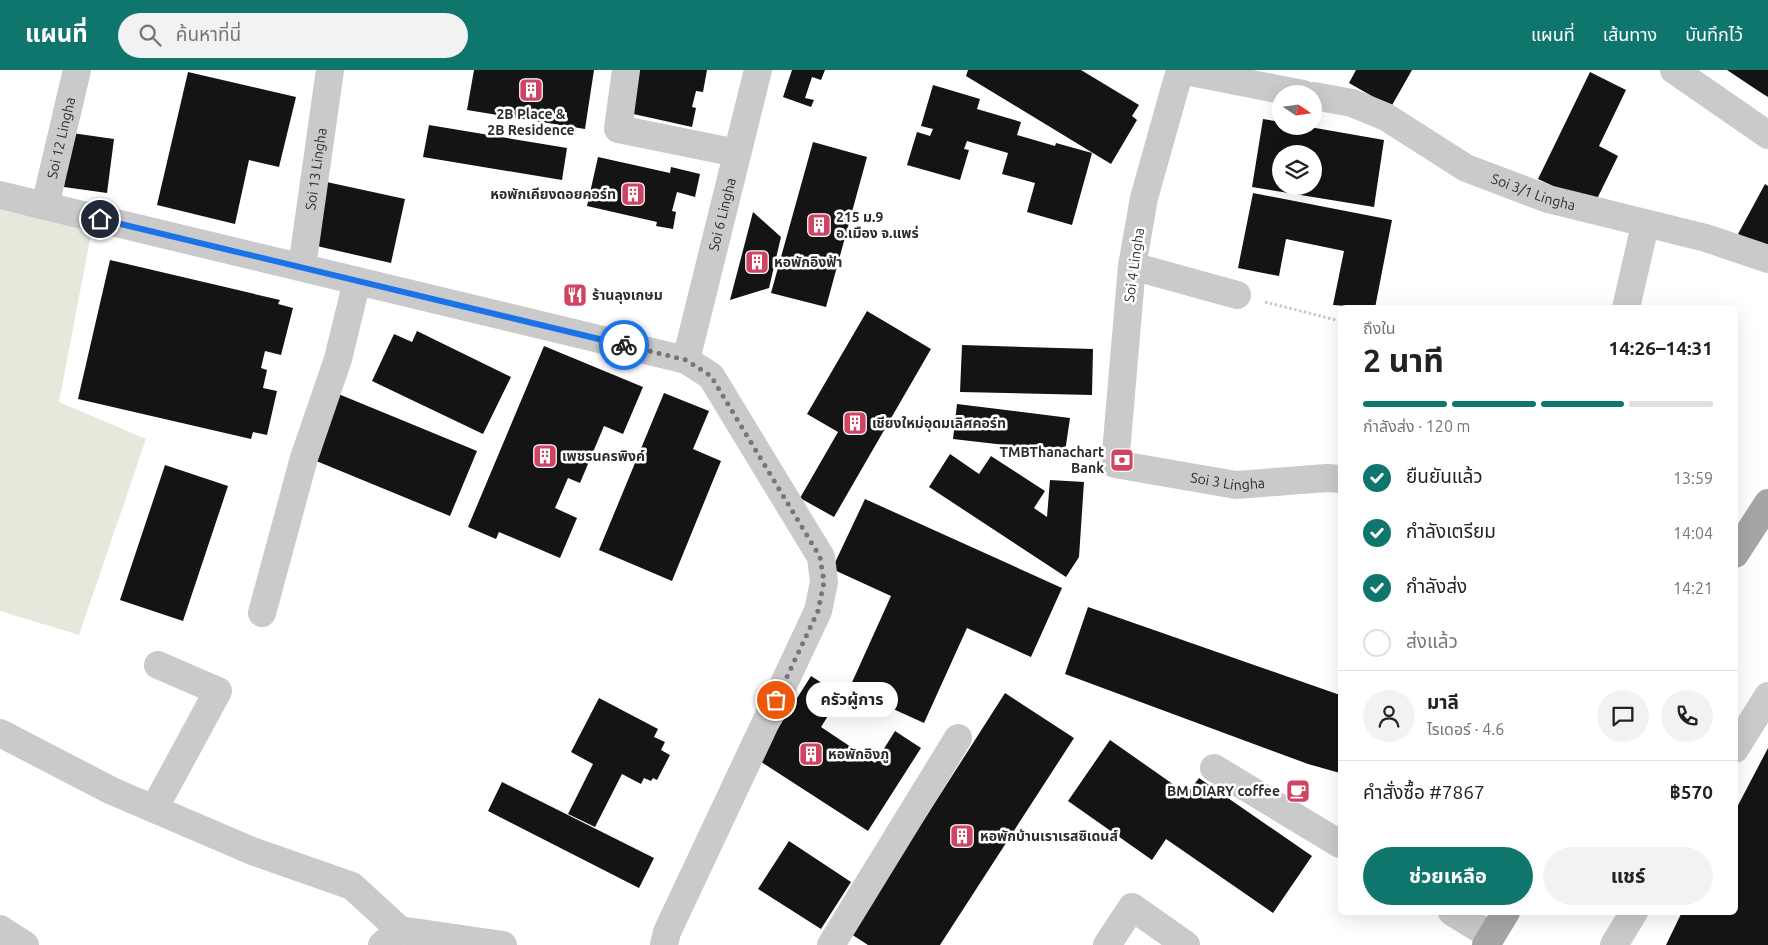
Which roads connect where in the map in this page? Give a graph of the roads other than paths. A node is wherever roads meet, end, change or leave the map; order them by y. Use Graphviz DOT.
graph roads {
  1 [pos="77,70"];
  2 [pos="330,70"];
  3 [pos="626,70"];
  4 [pos="758,70"];
  5 [pos="1180,70"];
  6 [pos="1674,70"];
  7 [pos="1272,88"];
  8 [pos="1322,97"];
  9 [pos="1768,135"];
  10 [pos="738,153"];
  11 [pos="0,196"];
  12 [pos="45,206"];
  13 [pos="1645,225"];
  14 [pos="1768,259"];
  15 [pos="1132,266"];
  16 [pos="302,267"];
  17 [pos="357,281"];
  18 [pos="1237,294"];
  19 [pos="1627,305"];
  20 [pos="686,360"];
  21 [pos="1115,464"];
  22 [pos="1338,479"];
  23 [pos="1768,502"];
  24 [pos="1738,549"];
  25 [pos="262,613"];
  26 [pos="158,665"];
  27 [pos="1768,696"];
  28 [pos="0,733"];
  29 [pos="958,738"];
  30 [pos="1738,745"];
  31 [pos="1214,768"];
  32 [pos="154,809"];
  33 [pos="1338,843"];
  34 [pos="1456,915"];
  35 [pos="1504,915"];
  36 [pos="1632,915"];
  37 [pos="0,929"];
  38 [pos="391,937"];
  39 [pos="1488,941"];
  40 [pos="25,945"];
  41 [pos="504,945"];
  42 [pos="664,945"];
  43 [pos="831,945"];
  44 [pos="1107,945"];
  45 [pos="1186,945"];
  46 [pos="1614,945"];
  1 -- 12 [label="street, Soi 12 Lingha"];
  2 -- 16 [label="street, Soi 13 Lingha"];
  3 -- 10 [label="street"];
  4 -- 10 [label="street, Soi 6 Lingha"];
  5 -- 7 [label="street"];
  5 -- 15 [label="street, Soi 4 Lingha"];
  6 -- 9 [label="street"];
  8 -- 13 [label="street, Soi 3/1 Lingha"];
  10 -- 20 [label="street, Soi 6 Lingha"];
  11 -- 12 [label="street"];
  12 -- 16 [label="street"];
  13 -- 14 [label="street, Soi 3/1 Lingha"];
  13 -- 19 [label="street"];
  15 -- 18 [label="street"];
  15 -- 21 [label="street, Soi 4 Lingha"];
  16 -- 17 [label="street"];
  17 -- 20 [label="street"];
  17 -- 25 [label="street"];
  20 -- 42 [label="street"];
  21 -- 22 [label="street, Soi 3 Lingha"];
  23 -- 24 [label="main road"];
  26 -- 32 [label="street"];
  27 -- 30 [label="street"];
  28 -- 32 [label="street"];
  29 -- 43 [label="street"];
  31 -- 33 [label="street"];
  32 -- 38 [label="street"];
  34 -- 39 [label="street"];
  35 -- 39 [label="main road"];
  36 -- 46 [label="street"];
  37 -- 40 [label="street"];
  38 -- 41 [label="street"];
  44 -- 45 [label="street"];
}
